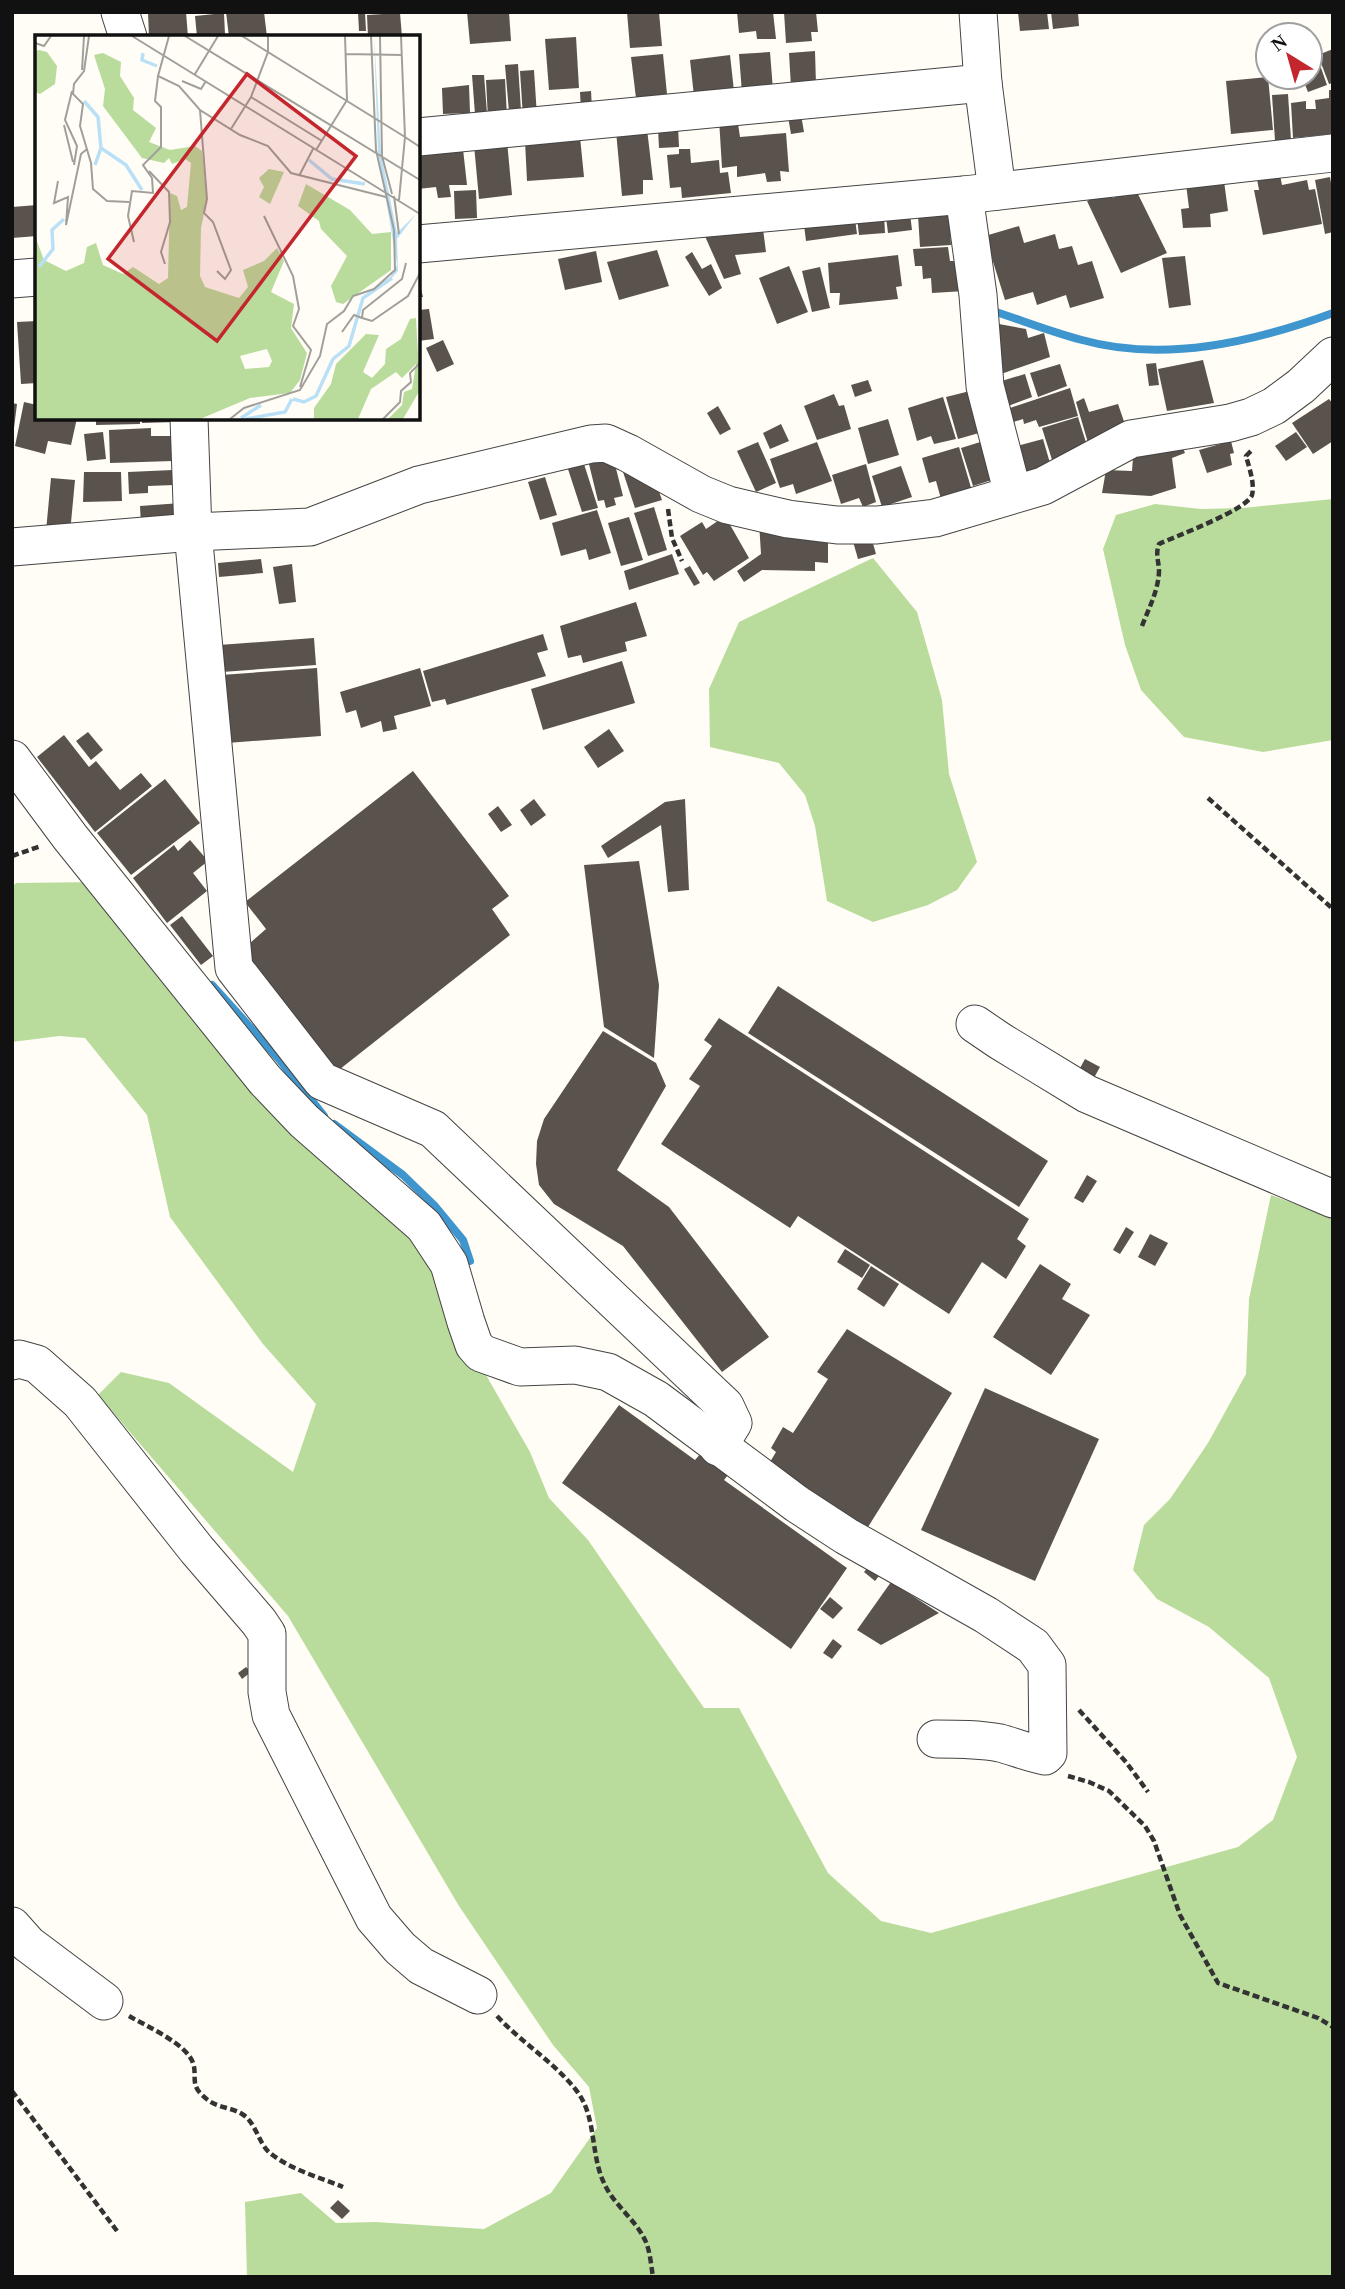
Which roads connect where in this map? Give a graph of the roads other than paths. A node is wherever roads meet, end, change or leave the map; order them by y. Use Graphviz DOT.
graph roads {
  1 [pos="120,12"];
  2 [pos="978,12"];
  3 [pos="127,35"];
  4 [pos="983,83"];
  5 [pos="420,137"];
  6 [pos="1333,153"];
  7 [pos="981,193"];
  8 [pos="420,244"];
  9 [pos="35,277"];
  10 [pos="12,279"];
  11 [pos="1333,356"];
  12 [pos="189,420"];
  13 [pos="1013,494"];
  14 [pos="193,532"];
  15 [pos="12,547"];
  16 [pos="12,759"];
  17 [pos="975,1024"];
  18 [pos="1333,1199"];
  19 [pos="12,1361"];
  20 [pos="718,1447"];
  21 [pos="936,1739"];
  22 [pos="12,1926"];
  23 [pos="478,1994"];
  24 [pos="104,2001"];
  1 -- 3 [label="street"];
  2 -- 4 [label="street"];
  4 -- 5 [label="street"];
  4 -- 7 [label="street"];
  6 -- 7 [label="street"];
  7 -- 8 [label="street"];
  7 -- 13 [label="street"];
  9 -- 10 [label="street"];
  11 -- 13 [label="street"];
  12 -- 14 [label="street"];
  13 -- 14 [label="street"];
  14 -- 15 [label="street"];
  14 -- 20 [label="street"];
  16 -- 20 [label="street"];
  17 -- 18 [label="street"];
  19 -- 23 [label="street"];
  20 -- 21 [label="street"];
  22 -- 24 [label="street"];
}
